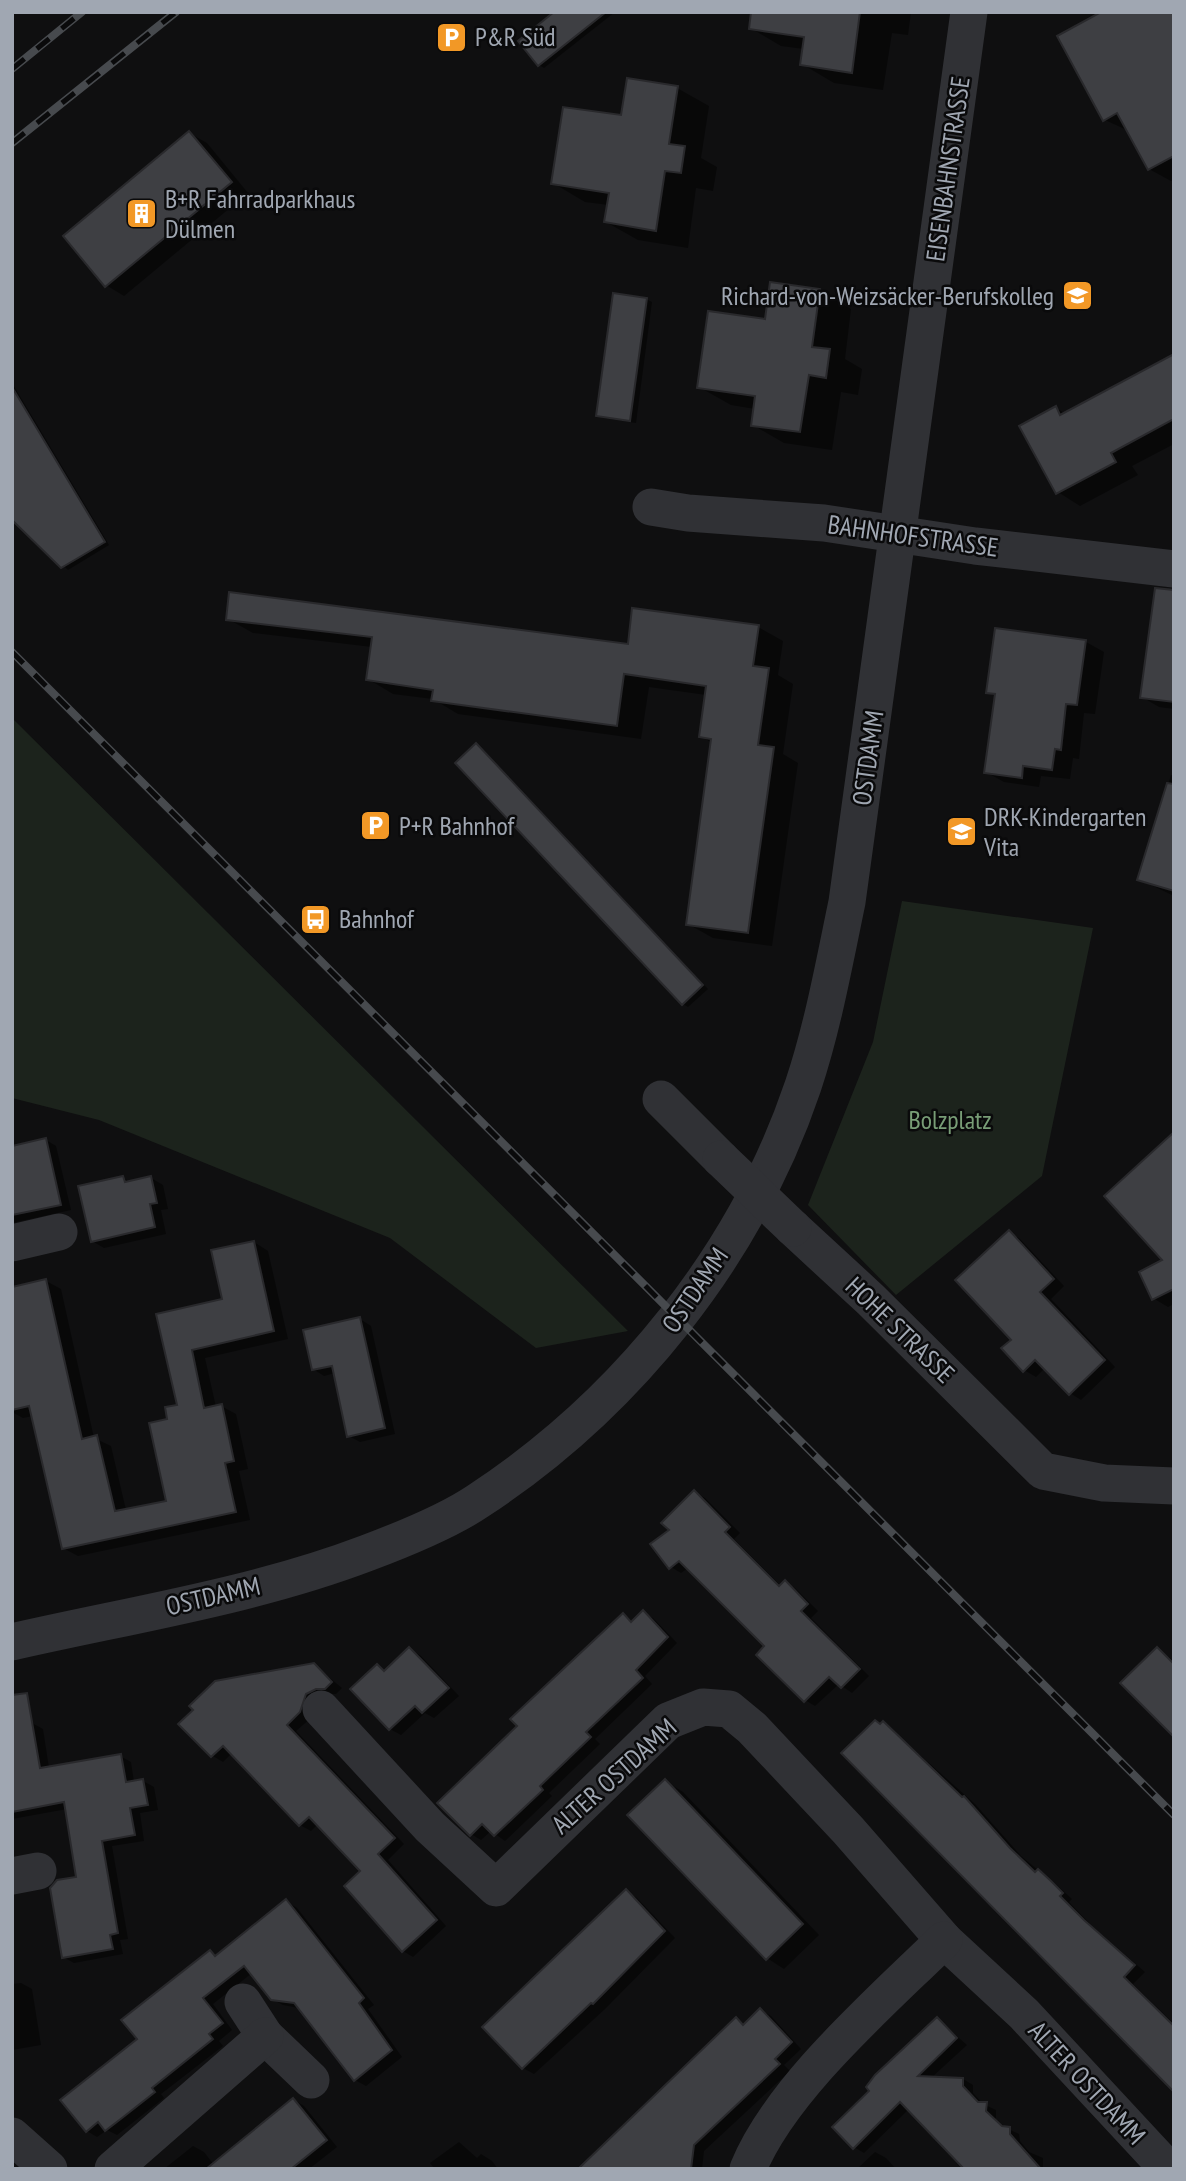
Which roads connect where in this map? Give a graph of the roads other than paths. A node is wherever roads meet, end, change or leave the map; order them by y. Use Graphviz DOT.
graph roads {
  1 [pos="969,12"];
  2 [pos="651,507"];
  3 [pos="898,533"];
  4 [pos="1174,569"];
  5 [pos="661,1099"];
  6 [pos="60,1232"];
  7 [pos="12,1243"];
  8 [pos="1174,1486"];
  9 [pos="12,1642"];
  10 [pos="321,1709"];
  11 [pos="944,1940"];
  12 [pos="243,2002"];
  13 [pos="265,2036"];
  14 [pos="312,2080"];
  15 [pos="12,2136"];
  16 [pos="49,2169"];
  17 [pos="113,2169"];
  18 [pos="748,2169"];
  19 [pos="1168,2169"];
  1 -- 3 [label="street, EISENBAHNSTRASSE"];
  2 -- 3 [label="street, BAHNHOFSTRASSE"];
  3 -- 4 [label="street, BAHNHOFSTRASSE"];
  3 -- 9 [label="street, OSTDAMM"];
  5 -- 8 [label="street, HOHE STRASSE, bridge"];
  6 -- 7 [label="street"];
  10 -- 11 [label="street, ALTER OSTDAMM"];
  11 -- 18 [label="street"];
  11 -- 19 [label="street, ALTER OSTDAMM"];
  12 -- 13 [label="street"];
  13 -- 14 [label="street"];
  13 -- 17 [label="street"];
  15 -- 16 [label="street"];
}
